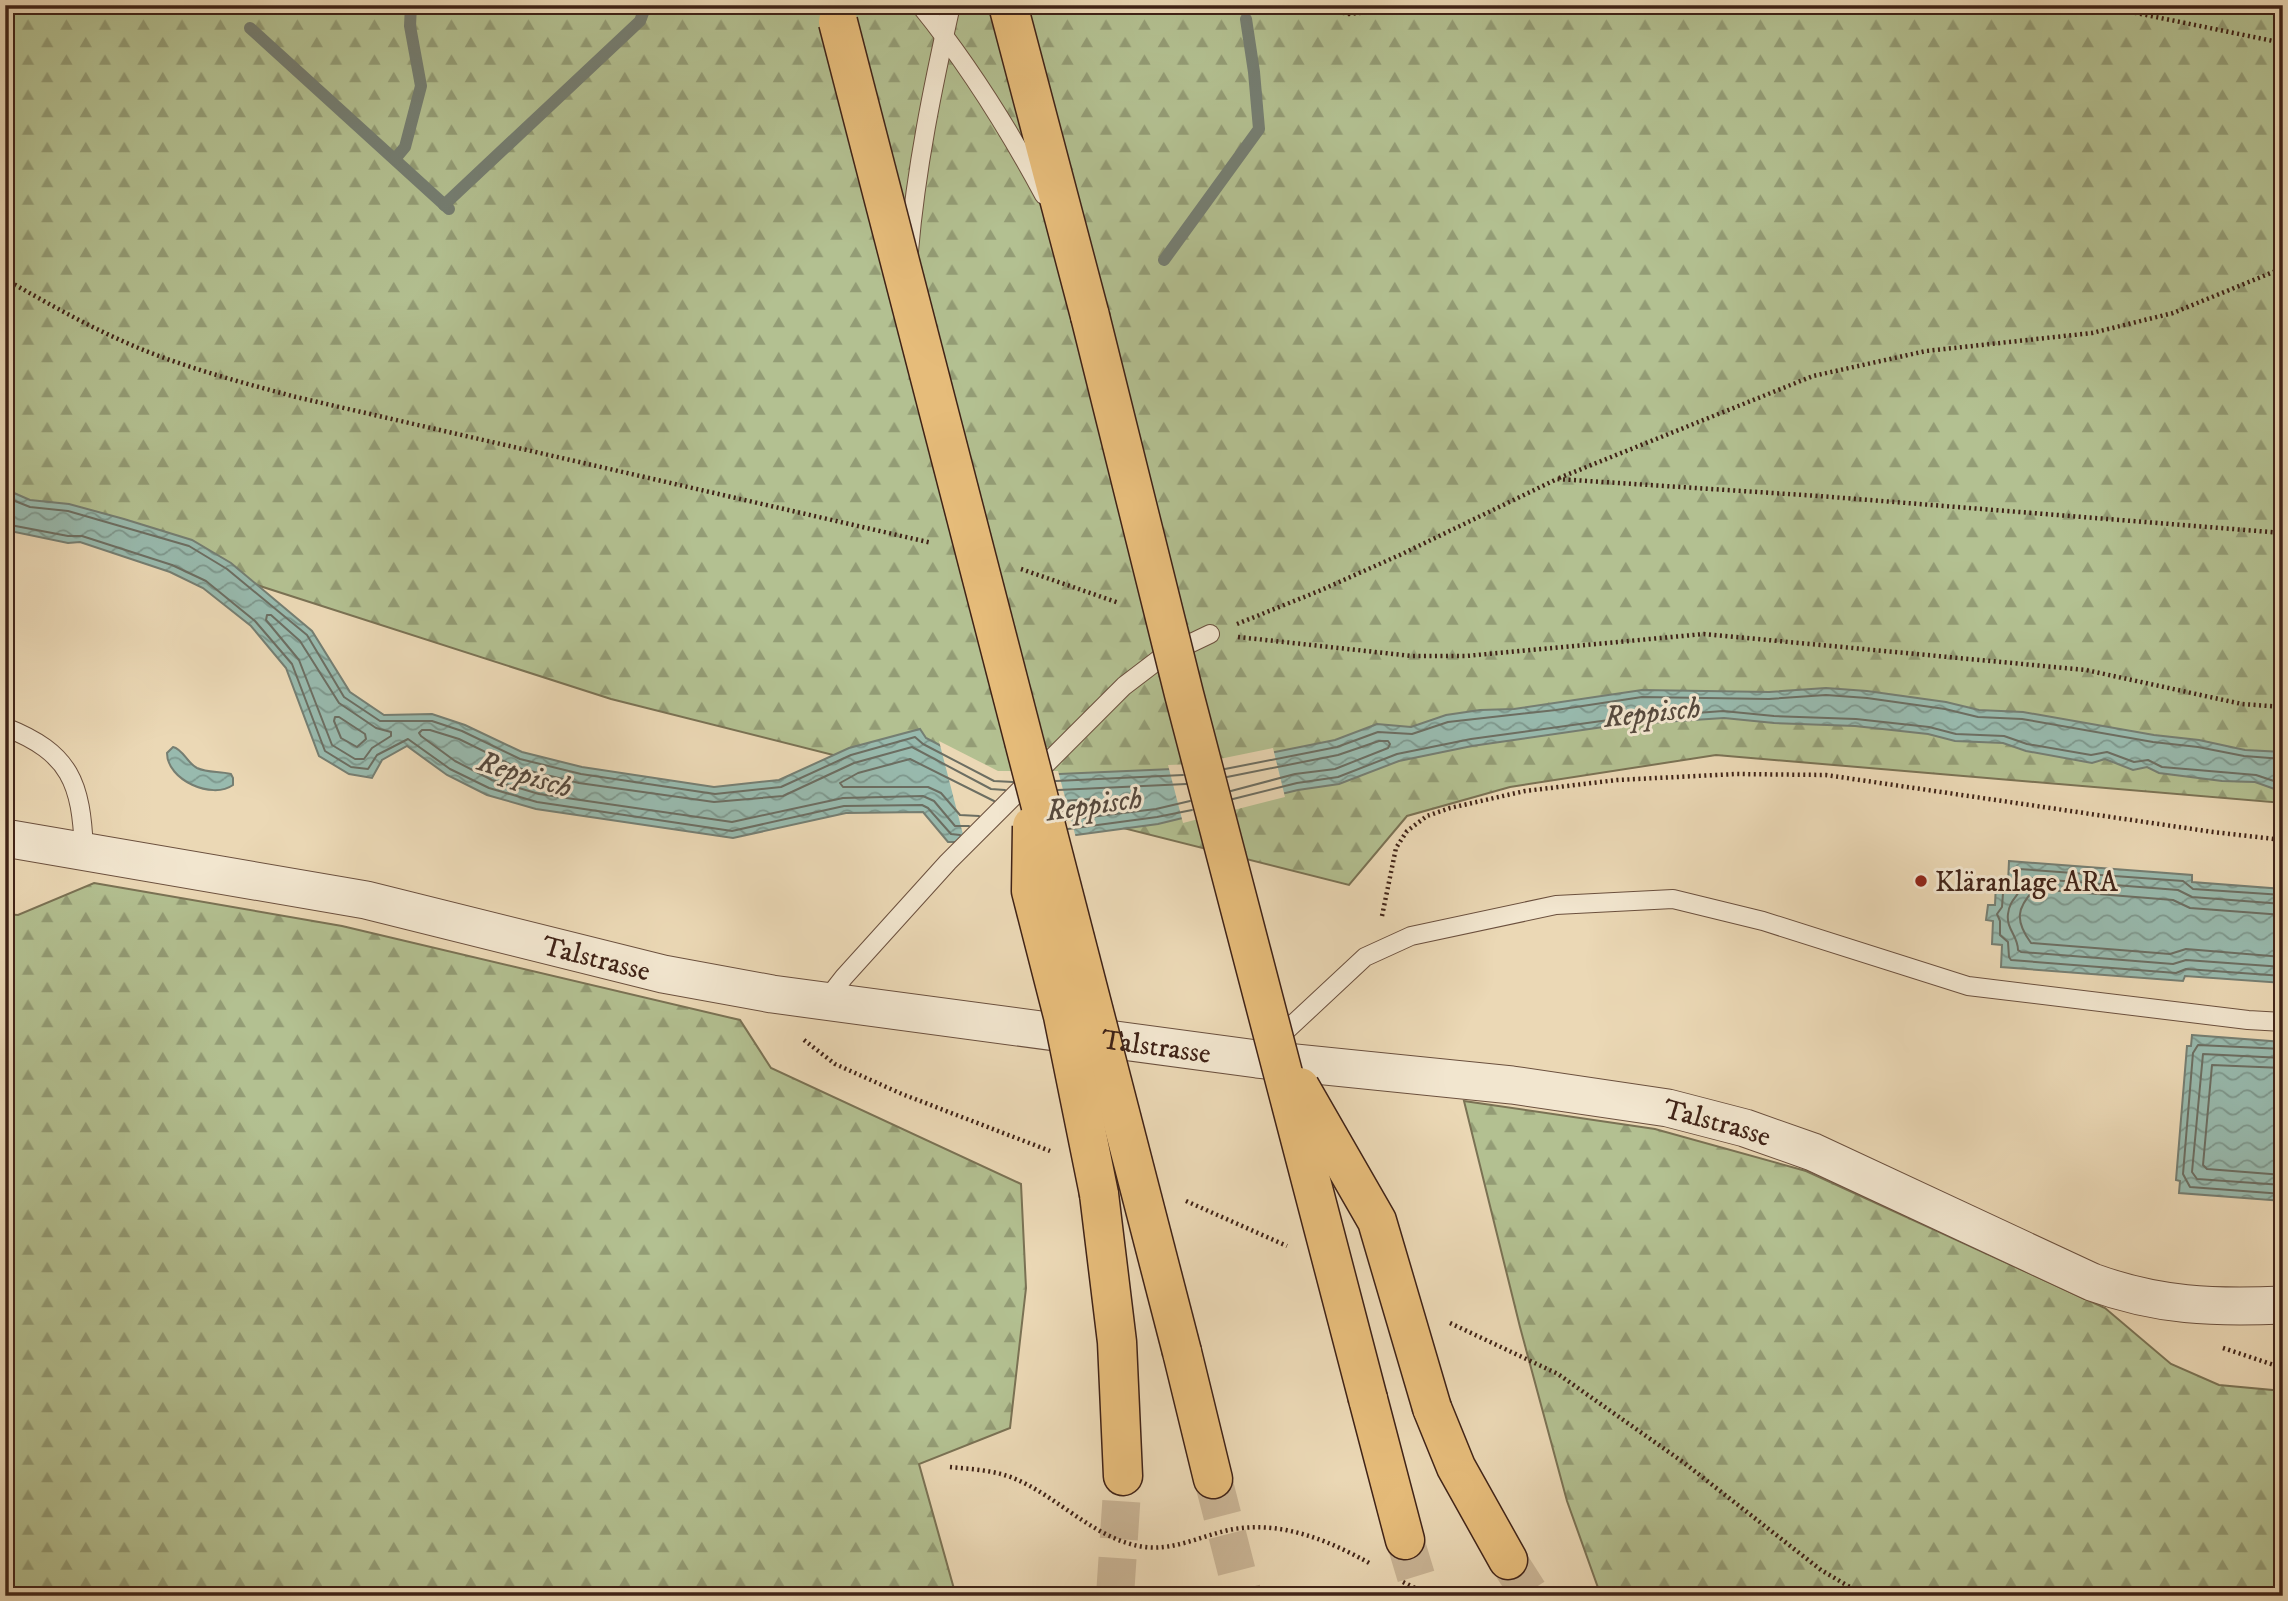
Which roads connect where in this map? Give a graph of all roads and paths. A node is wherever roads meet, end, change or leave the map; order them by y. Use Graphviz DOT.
graph roads {
  1 [pos="920,5"];
  2 [pos="951,5"];
  3 [pos="1008,5"];
  4 [pos="1305,5"];
  5 [pos="1433,5"];
  6 [pos="2097,5"];
  7 [pos="836,14"];
  8 [pos="944,35"];
  9 [pos="2283,43"];
  10 [pos="1071,244"];
  11 [pos="2283,268"];
  12 [pos="5,279"];
  13 [pos="906,282"];
  14 [pos="1557,479"];
  15 [pos="2283,533"];
  16 [pos="935,544"];
  17 [pos="1016,568"];
  18 [pos="1120,604"];
  19 [pos="1209,634"];
  20 [pos="2283,707"];
  21 [pos="5,727"];
  22 [pos="1039,769"];
  23 [pos="5,838"];
  24 [pos="2283,840"];
  25 [pos="84,850"];
  26 [pos="1375,951"];
  27 [pos="826,1000"];
  28 [pos="2283,1022"];
  29 [pos="1266,1051"];
  30 [pos="2283,1306"];
  31 [pos="950,1467"];
  32 [pos="1123,1476"];
  33 [pos="1213,1479"];
  34 [pos="1405,1540"];
  35 [pos="1508,1560"];
  36 [pos="1372,1565"];
  37 [pos="1395,1578"];
  38 [pos="1431,1596"];
  1 -- 8 [label="lane"];
  2 -- 8 [label="lane"];
  3 -- 10 [label="highway"];
  4 -- 5 [label="path"];
  6 -- 9 [label="path"];
  7 -- 13 [label="highway, bridge"];
  8 -- 10 [label="lane"];
  8 -- 13 [label="lane"];
  10 -- 29 [label="highway, bridge"];
  11 -- 14 [label="path"];
  12 -- 16 [label="path"];
  13 -- 22 [label="highway, bridge"];
  14 -- 15 [label="path"];
  14 -- 19 [label="path"];
  17 -- 18 [label="path"];
  19 -- 20 [label="path"];
  19 -- 22 [label="lane"];
  21 -- 25 [label="lane"];
  22 -- 27 [label="lane"];
  22 -- 32 [label="highway, bridge"];
  22 -- 33 [label="highway, bridge"];
  23 -- 25 [label="street, Talstrasse"];
  24 -- 26 [label="path"];
  25 -- 27 [label="street, Talstrasse"];
  26 -- 28 [label="lane"];
  26 -- 29 [label="lane"];
  27 -- 29 [label="street, Talstrasse"];
  29 -- 30 [label="street, Talstrasse"];
  29 -- 34 [label="highway, bridge"];
  29 -- 35 [label="highway, bridge"];
  31 -- 36 [label="path"];
  37 -- 38 [label="path"];
}
